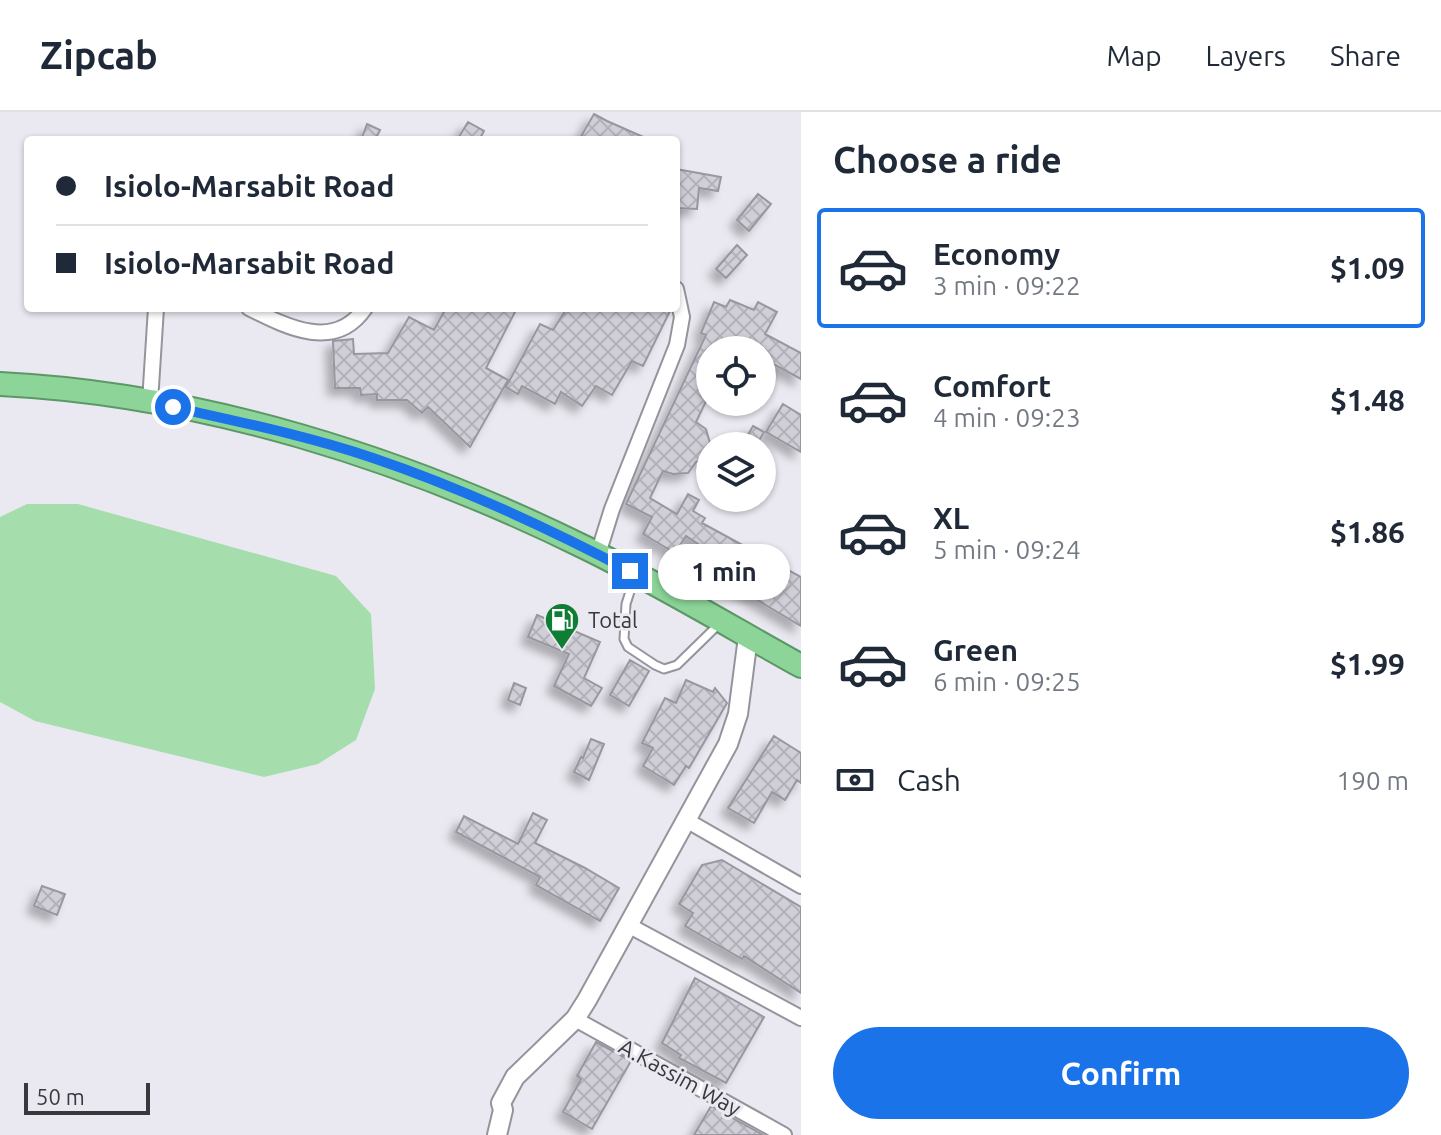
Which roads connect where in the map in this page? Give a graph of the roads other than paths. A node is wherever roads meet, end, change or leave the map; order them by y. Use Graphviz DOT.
graph roads {
  1 [pos="680,308"];
  2 [pos="156,312"];
  3 [pos="258,312"];
  4 [pos="362,312"];
  5 [pos="0,384"];
  6 [pos="150,402"];
  7 [pos="598,554"];
  8 [pos="636,574"];
  9 [pos="721,622"];
  10 [pos="748,637"];
  11 [pos="801,666"];
  12 [pos="686,820"];
  13 [pos="801,886"];
  14 [pos="628,925"];
  15 [pos="801,1018"];
  16 [pos="575,1019"];
  17 [pos="497,1135"];
  18 [pos="784,1135"];
  1 -- 7 [label="street"];
  2 -- 6 [label="street"];
  3 -- 4 [label="street"];
  5 -- 6 [label="highway"];
  6 -- 7 [label="highway"];
  7 -- 8 [label="highway"];
  8 -- 9 [label="highway"];
  8 -- 9 [label="lane"];
  9 -- 10 [label="highway"];
  10 -- 11 [label="highway"];
  10 -- 12 [label="street"];
  12 -- 13 [label="street"];
  12 -- 14 [label="street"];
  14 -- 15 [label="street"];
  14 -- 16 [label="street"];
  16 -- 17 [label="street"];
  16 -- 18 [label="street, A.Kassim Way"];
}
